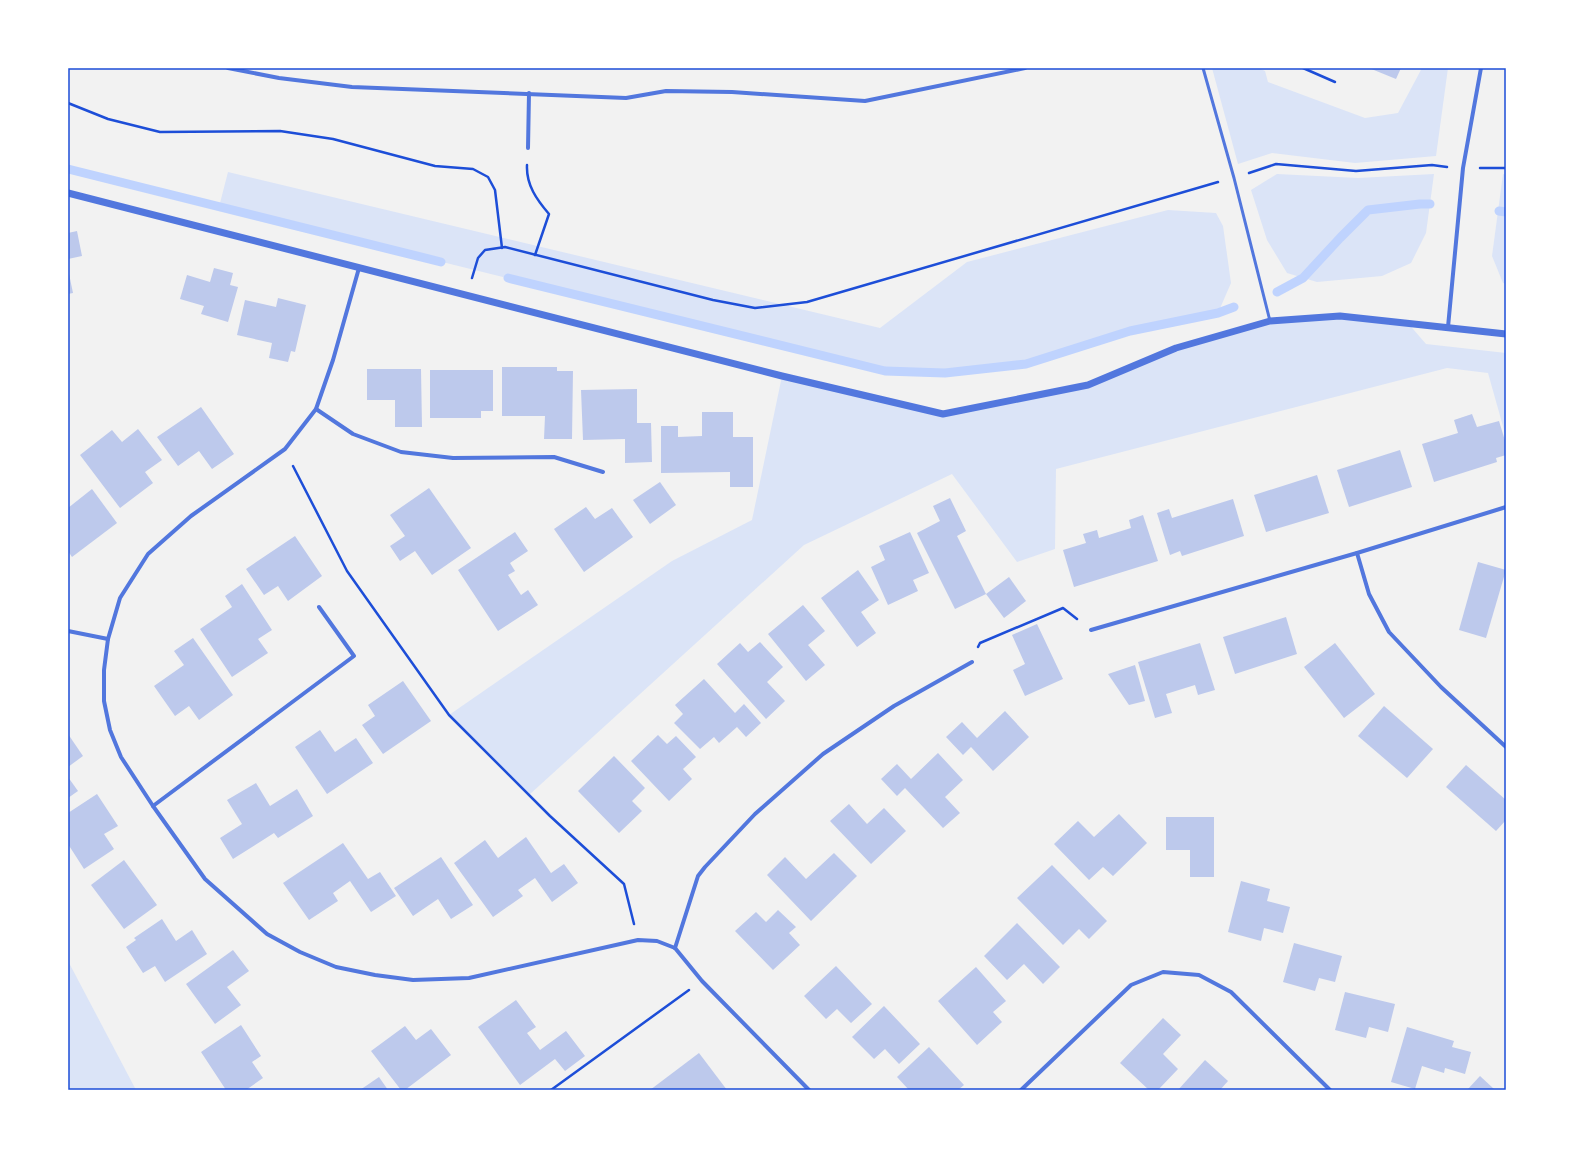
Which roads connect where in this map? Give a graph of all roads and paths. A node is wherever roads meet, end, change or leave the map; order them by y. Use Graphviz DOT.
graph roads {
  1 [pos="228,68"];
  2 [pos="1025,68"];
  3 [pos="1203,68"];
  4 [pos="1303,68"];
  5 [pos="1481,68"];
  6 [pos="1006,70"];
  7 [pos="1335,82"];
  8 [pos="529,93"];
  9 [pos="68,102"];
  10 [pos="528,148"];
  11 [pos="1463,168"];
  12 [pos="1506,168"];
  13 [pos="1234,178"];
  14 [pos="68,193"];
  15 [pos="502,248"];
  16 [pos="536,255"];
  17 [pos="359,268"];
  18 [pos="467,296"];
  19 [pos="1270,321"];
  20 [pos="1448,327"];
  21 [pos="1506,334"];
  22 [pos="316,409"];
  23 [pos="285,449"];
  24 [pos="603,472"];
  25 [pos="1506,507"];
  26 [pos="1357,553"];
  27 [pos="319,608"];
  28 [pos="1091,630"];
  29 [pos="68,631"];
  30 [pos="108,639"];
  31 [pos="972,662"];
  32 [pos="1506,747"];
  33 [pos="153,806"];
  34 [pos="638,940"];
  35 [pos="675,948"];
  36 [pos="702,981"];
  37 [pos="551,1090"];
  38 [pos="809,1090"];
  39 [pos="1021,1090"];
  40 [pos="1330,1090"];
  1 -- 8 [label="street"];
  2 -- 6 [label="street"];
  3 -- 13 [label="lane"];
  4 -- 7 [label="path"];
  5 -- 11 [label="street"];
  6 -- 8 [label="street"];
  8 -- 10 [label="street"];
  9 -- 15 [label="path"];
  10 -- 16 [label="path"];
  11 -- 12 [label="path"];
  11 -- 13 [label="path"];
  11 -- 20 [label="street"];
  13 -- 16 [label="path"];
  13 -- 19 [label="lane"];
  14 -- 17 [label="street"];
  15 -- 16 [label="path"];
  15 -- 18 [label="path"];
  17 -- 18 [label="street"];
  17 -- 22 [label="street"];
  18 -- 19 [label="street"];
  19 -- 20 [label="street"];
  20 -- 21 [label="street"];
  22 -- 23 [label="street"];
  22 -- 24 [label="street"];
  23 -- 30 [label="street"];
  23 -- 34 [label="path"];
  25 -- 26 [label="street"];
  26 -- 28 [label="street"];
  26 -- 32 [label="street"];
  27 -- 33 [label="street"];
  28 -- 31 [label="path"];
  29 -- 30 [label="street"];
  30 -- 33 [label="street"];
  31 -- 35 [label="street"];
  33 -- 34 [label="street"];
  34 -- 35 [label="street"];
  35 -- 36 [label="street"];
  36 -- 37 [label="path"];
  36 -- 38 [label="street"];
  39 -- 40 [label="street"];
}
